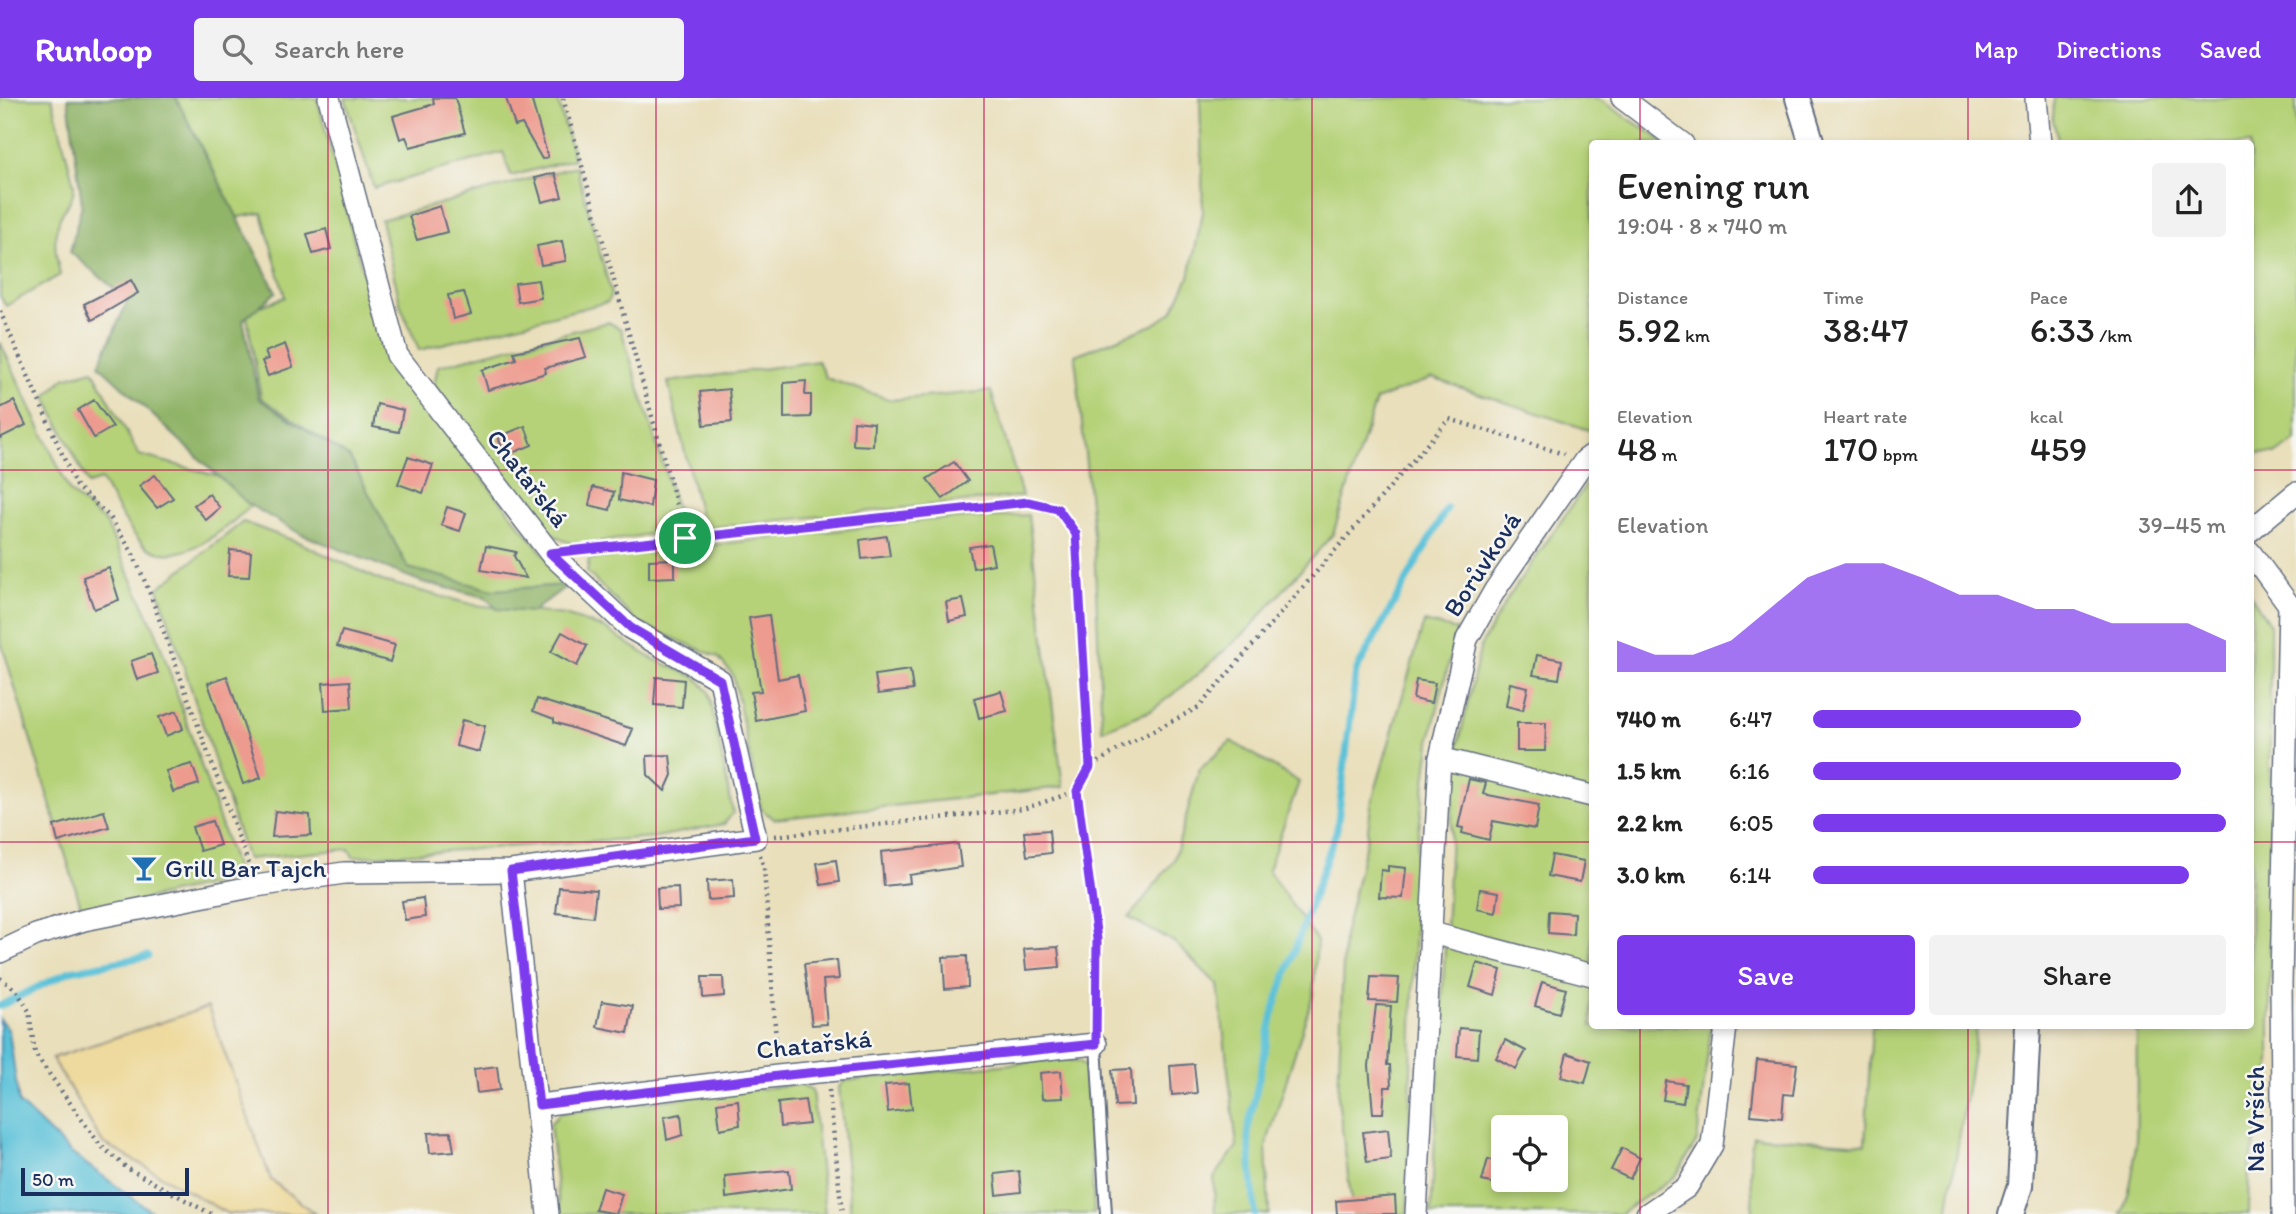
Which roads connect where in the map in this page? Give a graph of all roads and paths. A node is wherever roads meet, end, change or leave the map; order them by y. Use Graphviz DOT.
graph roads {
  1 [pos="330,98"];
  2 [pos="564,98"];
  3 [pos="1622,98"];
  4 [pos="1798,98"];
  5 [pos="2036,98"];
  6 [pos="1678,140"];
  7 [pos="1811,140"];
  8 [pos="2040,140"];
  9 [pos="0,311"];
  10 [pos="1589,458"];
  11 [pos="2296,493"];
  12 [pos="2254,528"];
  13 [pos="685,538"];
  14 [pos="550,553"];
  15 [pos="2254,557"];
  16 [pos="2293,607"];
  17 [pos="1440,758"];
  18 [pos="1090,767"];
  19 [pos="1077,791"];
  20 [pos="1589,795"];
  21 [pos="755,838"];
  22 [pos="511,871"];
  23 [pos="256,886"];
  24 [pos="1432,933"];
  25 [pos="0,952"];
  26 [pos="1589,974"];
  27 [pos="0,979"];
  28 [pos="1726,1029"];
  29 [pos="2028,1029"];
  30 [pos="1096,1044"];
  31 [pos="827,1071"];
  32 [pos="778,1076"];
  33 [pos="539,1105"];
  34 [pos="211,1214"];
  35 [pos="548,1214"];
  36 [pos="842,1214"];
  37 [pos="1106,1214"];
  38 [pos="1416,1214"];
  39 [pos="1647,1214"];
  40 [pos="2011,1214"];
  41 [pos="2283,1214"];
  1 -- 14 [label="street, Chatařská"];
  2 -- 13 [label="path"];
  3 -- 6 [label="street"];
  4 -- 7 [label="street"];
  5 -- 8 [label="street"];
  9 -- 23 [label="path"];
  10 -- 17 [label="street, Borůvková"];
  10 -- 18 [label="path"];
  11 -- 12 [label="street"];
  13 -- 14 [label="path"];
  13 -- 18 [label="path"];
  14 -- 21 [label="street, Chatařská"];
  15 -- 16 [label="street"];
  16 -- 41 [label="street, Na Vrších"];
  17 -- 20 [label="street"];
  17 -- 24 [label="street, Borůvková"];
  18 -- 19 [label="path"];
  19 -- 21 [label="path"];
  19 -- 30 [label="path"];
  21 -- 22 [label="street"];
  21 -- 32 [label="path"];
  22 -- 23 [label="street"];
  22 -- 33 [label="street"];
  23 -- 25 [label="street"];
  24 -- 26 [label="street"];
  24 -- 38 [label="street, Borůvková"];
  27 -- 34 [label="path"];
  28 -- 39 [label="street"];
  29 -- 40 [label="street"];
  30 -- 31 [label="street, Chatařská"];
  30 -- 37 [label="lane"];
  31 -- 32 [label="street, Chatařská"];
  31 -- 36 [label="path"];
  32 -- 33 [label="street, Chatařská"];
  33 -- 35 [label="street"];
}
